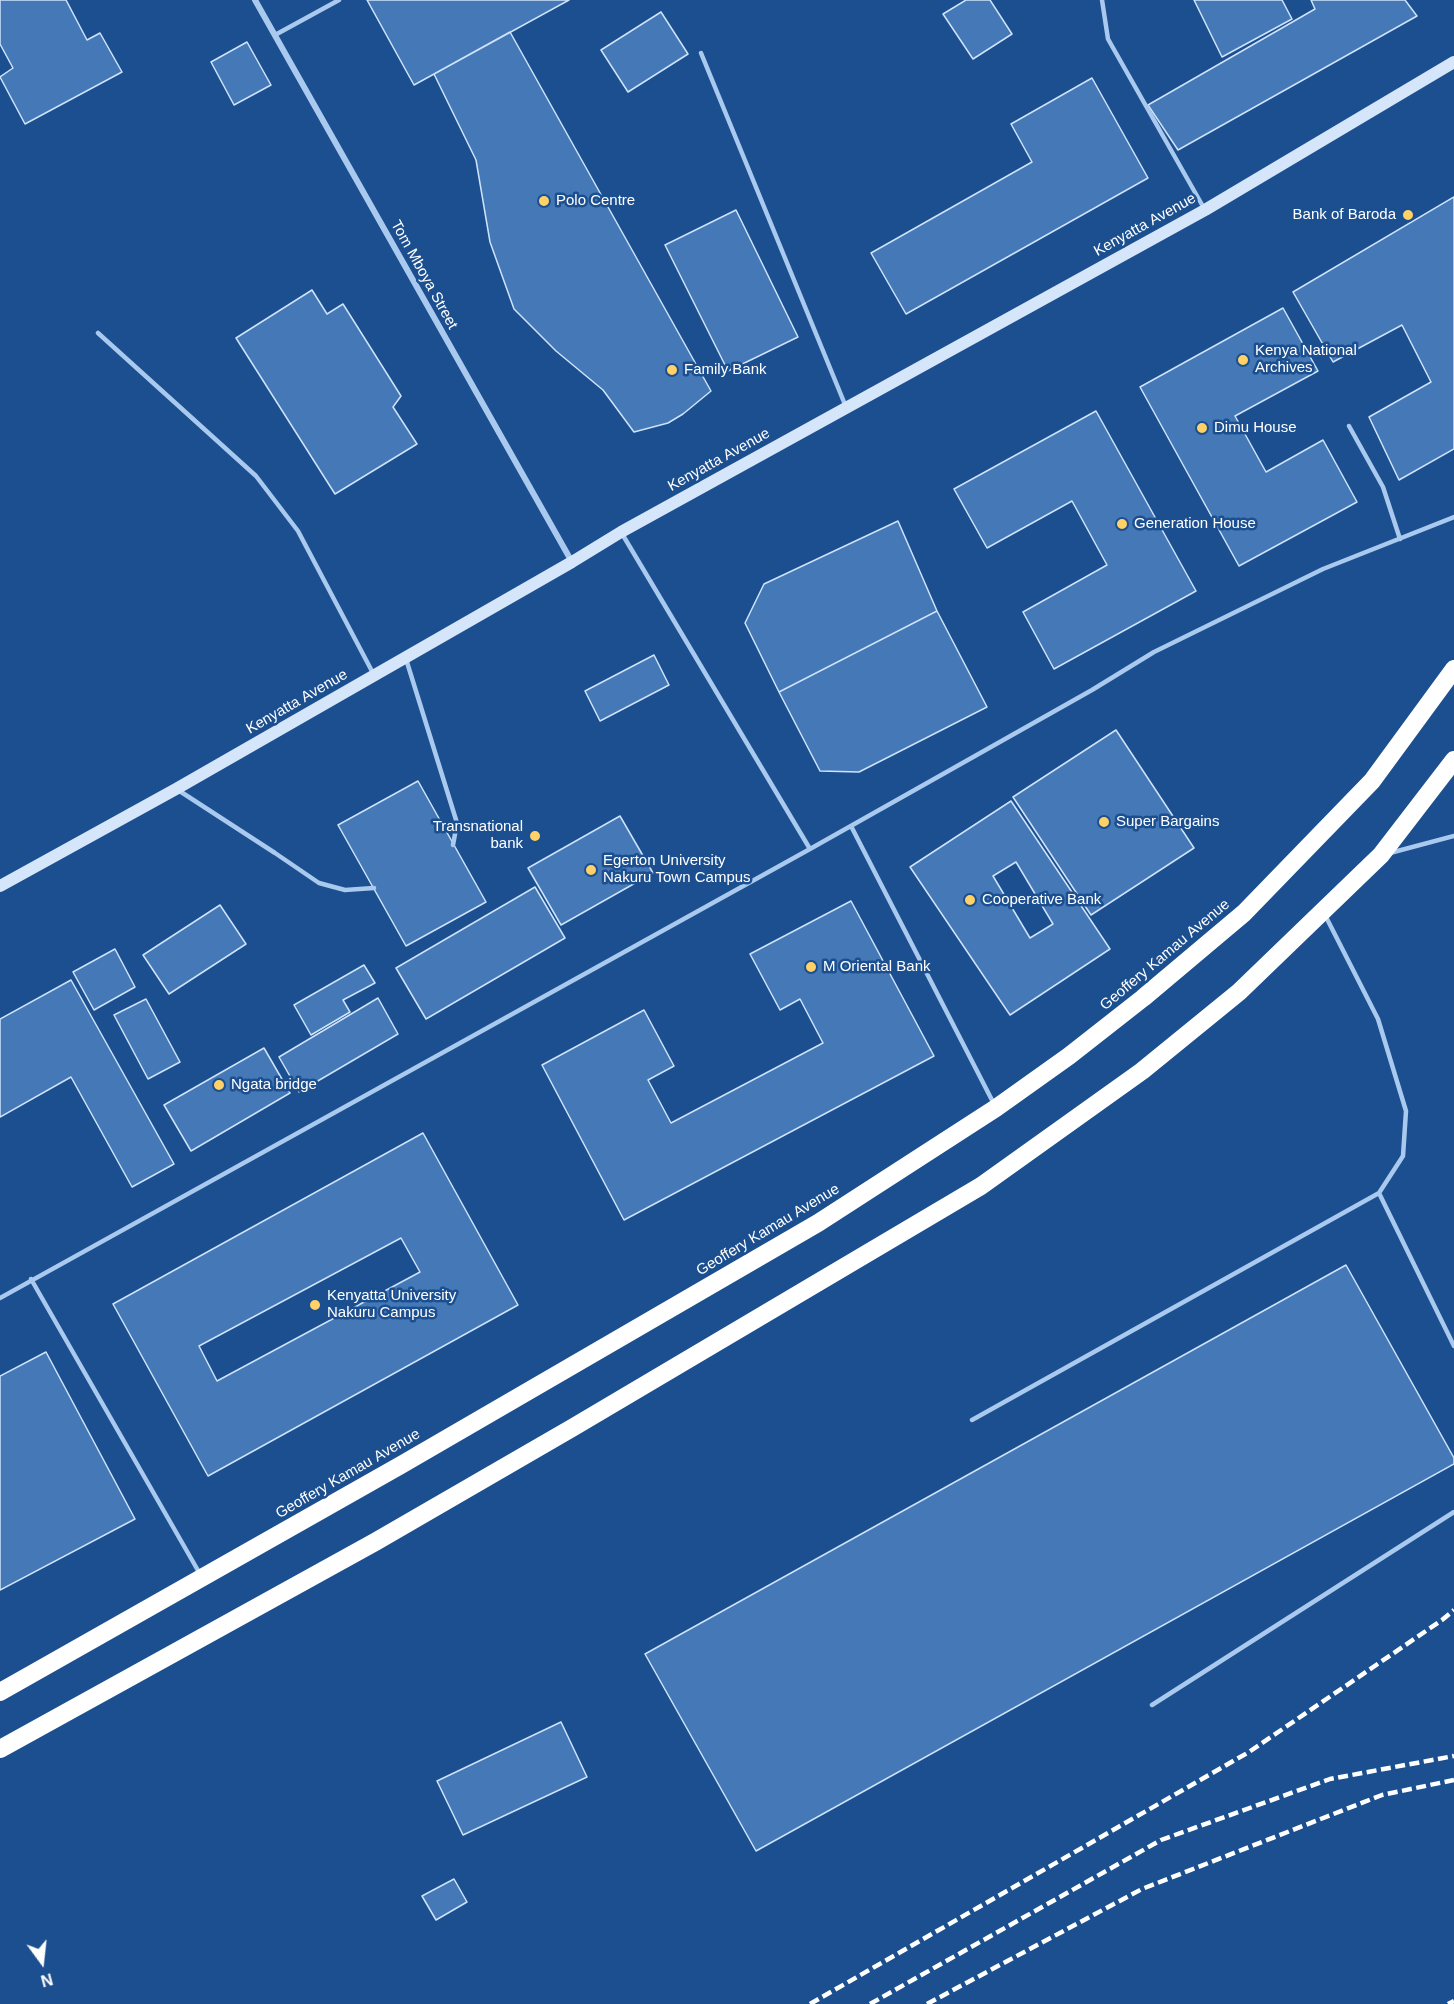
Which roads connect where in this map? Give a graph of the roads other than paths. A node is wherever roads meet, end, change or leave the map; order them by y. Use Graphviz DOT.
graph roads {
  1 [pos="255,0"];
  2 [pos="339,0"];
  3 [pos="1102,0"];
  4 [pos="275,35"];
  5 [pos="701,53"];
  6 [pos="1454,62"];
  7 [pos="1205,210"];
  8 [pos="98,333"];
  9 [pos="846,407"];
  10 [pos="1349,426"];
  11 [pos="1454,517"];
  12 [pos="621,532"];
  13 [pos="1400,540"];
  14 [pos="572,562"];
  15 [pos="405,657"];
  16 [pos="1454,669"];
  17 [pos="374,675"];
  18 [pos="1454,760"];
  19 [pos="176,789"];
  20 [pos="851,826"];
  21 [pos="1454,836"];
  22 [pos="453,845"];
  23 [pos="810,849"];
  24 [pos="1380,855"];
  25 [pos="0,886"];
  26 [pos="374,888"];
  27 [pos="1323,911"];
  28 [pos="996,1108"];
  29 [pos="1379,1193"];
  30 [pos="31,1279"];
  31 [pos="0,1298"];
  32 [pos="1454,1346"];
  33 [pos="972,1419"];
  34 [pos="1454,1512"];
  35 [pos="203,1579"];
  36 [pos="0,1692"];
  37 [pos="1152,1705"];
  38 [pos="0,1749"];
  1 -- 4 [label="street, Tom Mboya Street"];
  2 -- 4 [label="lane"];
  3 -- 7 [label="lane"];
  4 -- 14 [label="street, Tom Mboya Street"];
  5 -- 9 [label="lane"];
  6 -- 7 [label="street, Kenyatta Avenue"];
  7 -- 9 [label="street, Kenyatta Avenue"];
  8 -- 17 [label="lane"];
  9 -- 12 [label="street, Kenyatta Avenue"];
  10 -- 13 [label="lane"];
  11 -- 13 [label="lane"];
  12 -- 14 [label="street, Kenyatta Avenue"];
  12 -- 23 [label="lane"];
  13 -- 20 [label="lane"];
  14 -- 15 [label="street, Kenyatta Avenue"];
  15 -- 17 [label="street, Kenyatta Avenue"];
  15 -- 22 [label="lane"];
  16 -- 28 [label="highway, Geoffery Kamau Avenue"];
  17 -- 19 [label="street, Kenyatta Avenue"];
  18 -- 24 [label="highway"];
  19 -- 25 [label="street, Kenyatta Avenue"];
  19 -- 26 [label="lane"];
  20 -- 23 [label="lane"];
  20 -- 28 [label="lane"];
  21 -- 24 [label="lane"];
  23 -- 30 [label="lane"];
  24 -- 27 [label="highway"];
  27 -- 29 [label="lane"];
  27 -- 38 [label="highway"];
  28 -- 35 [label="highway, Geoffery Kamau Avenue"];
  29 -- 32 [label="lane"];
  29 -- 33 [label="lane"];
  30 -- 31 [label="lane"];
  30 -- 35 [label="lane"];
  34 -- 37 [label="lane"];
  35 -- 36 [label="highway, Geoffery Kamau Avenue"];
}
